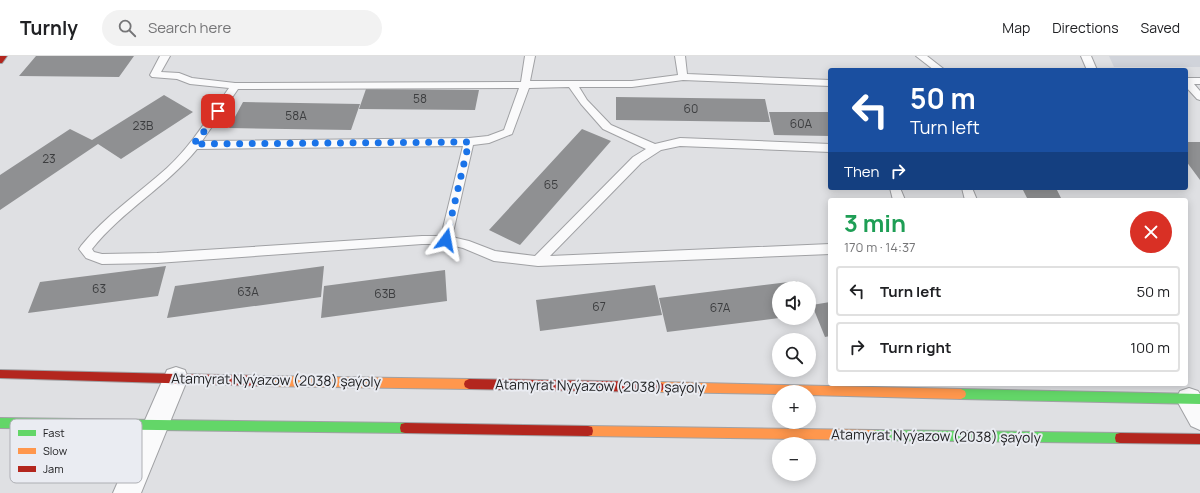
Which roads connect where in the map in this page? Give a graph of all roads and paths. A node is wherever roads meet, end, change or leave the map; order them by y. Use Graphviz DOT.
graph roads {
  1 [pos="4,56"];
  2 [pos="165,56"];
  3 [pos="530,56"];
  4 [pos="680,56"];
  5 [pos="921,56"];
  6 [pos="1086,56"];
  7 [pos="0,60"];
  8 [pos="937,68"];
  9 [pos="1091,68"];
  10 [pos="683,77"];
  11 [pos="1188,81"];
  12 [pos="1200,81"];
  13 [pos="828,83"];
  14 [pos="1188,83"];
  15 [pos="525,84"];
  16 [pos="572,84"];
  17 [pos="235,86"];
  18 [pos="1200,98"];
  19 [pos="469,142"];
  20 [pos="193,144"];
  21 [pos="654,148"];
  22 [pos="828,148"];
  23 [pos="446,240"];
  24 [pos="828,249"];
  25 [pos="538,260"];
  26 [pos="30,365"];
  27 [pos="0,374"];
  28 [pos="176,378"];
  29 [pos="1196,405"];
  30 [pos="0,423"];
  31 [pos="10,423"];
  32 [pos="142,425"];
  33 [pos="156,425"];
  34 [pos="1200,439"];
  35 [pos="142,459"];
  36 [pos="132,483"];
  37 [pos="128,493"];
  1 -- 7 [label="main road"];
  2 -- 17 [label="lane"];
  3 -- 15 [label="lane"];
  4 -- 10 [label="lane"];
  5 -- 8 [label="lane"];
  6 -- 9 [label="lane"];
  10 -- 13 [label="lane"];
  10 -- 16 [label="lane"];
  11 -- 12 [label="lane"];
  14 -- 18 [label="lane"];
  15 -- 16 [label="lane"];
  15 -- 17 [label="lane"];
  15 -- 19 [label="lane"];
  16 -- 21 [label="lane"];
  17 -- 20 [label="lane"];
  19 -- 20 [label="lane"];
  19 -- 23 [label="lane"];
  20 -- 23 [label="lane"];
  21 -- 22 [label="lane"];
  21 -- 25 [label="lane"];
  23 -- 25 [label="lane"];
  24 -- 25 [label="lane"];
  26 -- 28 [label="main road"];
  27 -- 28 [label="main road, Atamyrat Nyýazow (2038) şaýoly"];
  28 -- 29 [label="main road, Atamyrat Nyýazow (2038) şaýoly"];
  28 -- 33 [label="street"];
  30 -- 31 [label="main road, Atamyrat Nyýazow (2038) şaýoly"];
  32 -- 33 [label="main road, Atamyrat Nyýazow (2038) şaýoly"];
  33 -- 34 [label="main road, Atamyrat Nyýazow (2038) şaýoly"];
  33 -- 35 [label="street"];
  36 -- 37 [label="street"];
}
